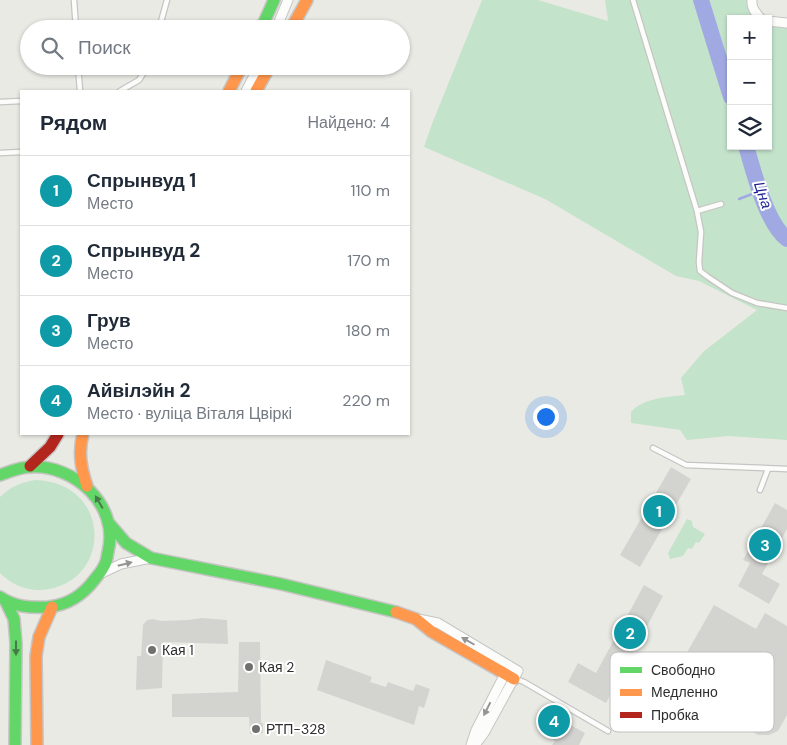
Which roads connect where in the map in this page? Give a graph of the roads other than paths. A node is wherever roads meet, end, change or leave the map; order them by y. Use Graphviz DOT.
graph roads {
  1 [pos="74,0"];
  2 [pos="167,0"];
  3 [pos="274,0"];
  4 [pos="288,0"];
  5 [pos="307,0"];
  6 [pos="633,0"];
  7 [pos="752,0"];
  8 [pos="758,15"];
  9 [pos="75,20"];
  10 [pos="161,20"];
  11 [pos="265,20"];
  12 [pos="280,20"];
  13 [pos="296,20"];
  14 [pos="772,21"];
  15 [pos="787,23"];
  16 [pos="79,75"];
  17 [pos="142,75"];
  18 [pos="238,75"];
  19 [pos="254,75"];
  20 [pos="265,75"];
  21 [pos="236,78"];
  22 [pos="80,90"];
  23 [pos="122,90"];
  24 [pos="226,90"];
  25 [pos="230,90"];
  26 [pos="247,90"];
  27 [pos="257,90"];
  28 [pos="20,101"];
  29 [pos="0,102"];
  30 [pos="20,152"];
  31 [pos="0,153"];
  32 [pos="721,204"];
  33 [pos="697,211"];
  34 [pos="787,308"];
  35 [pos="57,435"];
  36 [pos="83,435"];
  37 [pos="653,448"];
  38 [pos="30,466"];
  39 [pos="768,468"];
  40 [pos="787,469"];
  41 [pos="0,475"];
  42 [pos="87,486"];
  43 [pos="760,490"];
  44 [pos="108,522"];
  45 [pos="151,558"];
  46 [pos="102,573"];
  47 [pos="3,600"];
  48 [pos="52,607"];
  49 [pos="514,674"];
  50 [pos="608,732"];
  51 [pos="15,745"];
  52 [pos="37,745"];
  53 [pos="471,745"];
  54 [pos="475,745"];
  1 -- 9 [label="lane"];
  2 -- 10 [label="lane"];
  3 -- 11 [label="main road"];
  4 -- 12 [label="street"];
  5 -- 13 [label="main road"];
  6 -- 33 [label="lane"];
  7 -- 8 [label="street"];
  14 -- 15 [label="street"];
  16 -- 22 [label="lane"];
  17 -- 23 [label="lane"];
  18 -- 21 [label="main road"];
  19 -- 26 [label="street"];
  20 -- 27 [label="main road"];
  21 -- 24 [label="lane"];
  21 -- 25 [label="main road"];
  28 -- 29 [label="lane"];
  30 -- 31 [label="lane"];
  32 -- 33 [label="lane"];
  33 -- 34 [label="lane"];
  35 -- 38 [label="main road"];
  36 -- 42 [label="main road"];
  37 -- 39 [label="lane"];
  38 -- 41 [label="main road"];
  38 -- 42 [label="main road"];
  39 -- 40 [label="lane"];
  39 -- 43 [label="lane"];
  44 -- 42 [label="main road, one-way"];
  44 -- 45 [label="main road"];
  44 -- 46 [label="main road"];
  46 -- 45 [label="street, one-way"];
  45 -- 49 [label="main road"];
  46 -- 48 [label="main road"];
  47 -- 48 [label="main road"];
  47 -- 51 [label="main road, one-way"];
  48 -- 52 [label="main road"];
  49 -- 50 [label="lane"];
  49 -- 53 [label="street, one-way"];
  49 -- 54 [label="street"];
}
